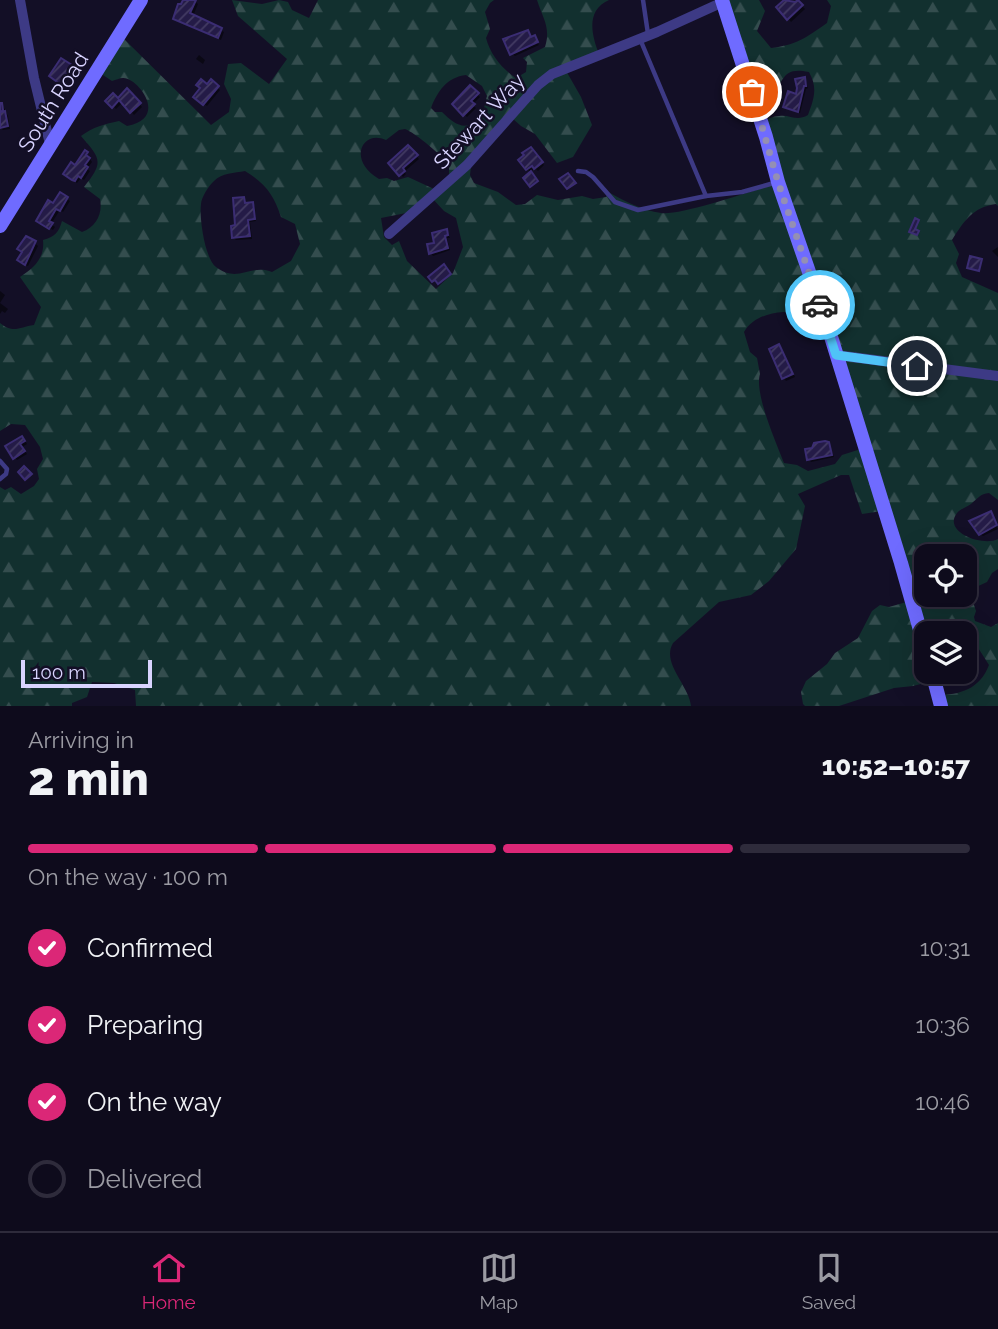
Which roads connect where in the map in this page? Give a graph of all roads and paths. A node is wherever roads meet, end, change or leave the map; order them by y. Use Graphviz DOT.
graph roads {
  1 [pos="20,0"];
  2 [pos="141,0"];
  3 [pos="643,0"];
  4 [pos="722,1"];
  5 [pos="644,37"];
  6 [pos="50,144"];
  7 [pos="578,171"];
  8 [pos="778,182"];
  9 [pos="706,197"];
  10 [pos="0,226"];
  11 [pos="389,233"];
  12 [pos="836,355"];
  13 [pos="998,376"];
  14 [pos="0,461"];
  15 [pos="0,479"];
  16 [pos="917,621"];
  17 [pos="935,684"];
  18 [pos="941,706"];
  1 -- 6 [label="street"];
  2 -- 6 [label="street, South Road"];
  3 -- 5 [label="lane"];
  4 -- 5 [label="street, Stewart Way"];
  4 -- 8 [label="street"];
  5 -- 9 [label="lane"];
  5 -- 11 [label="street, Stewart Way"];
  6 -- 10 [label="street, South Road"];
  7 -- 9 [label="lane"];
  8 -- 9 [label="lane"];
  8 -- 12 [label="street"];
  12 -- 13 [label="street"];
  12 -- 16 [label="street"];
  14 -- 15 [label="lane"];
  17 -- 18 [label="street"];
}
